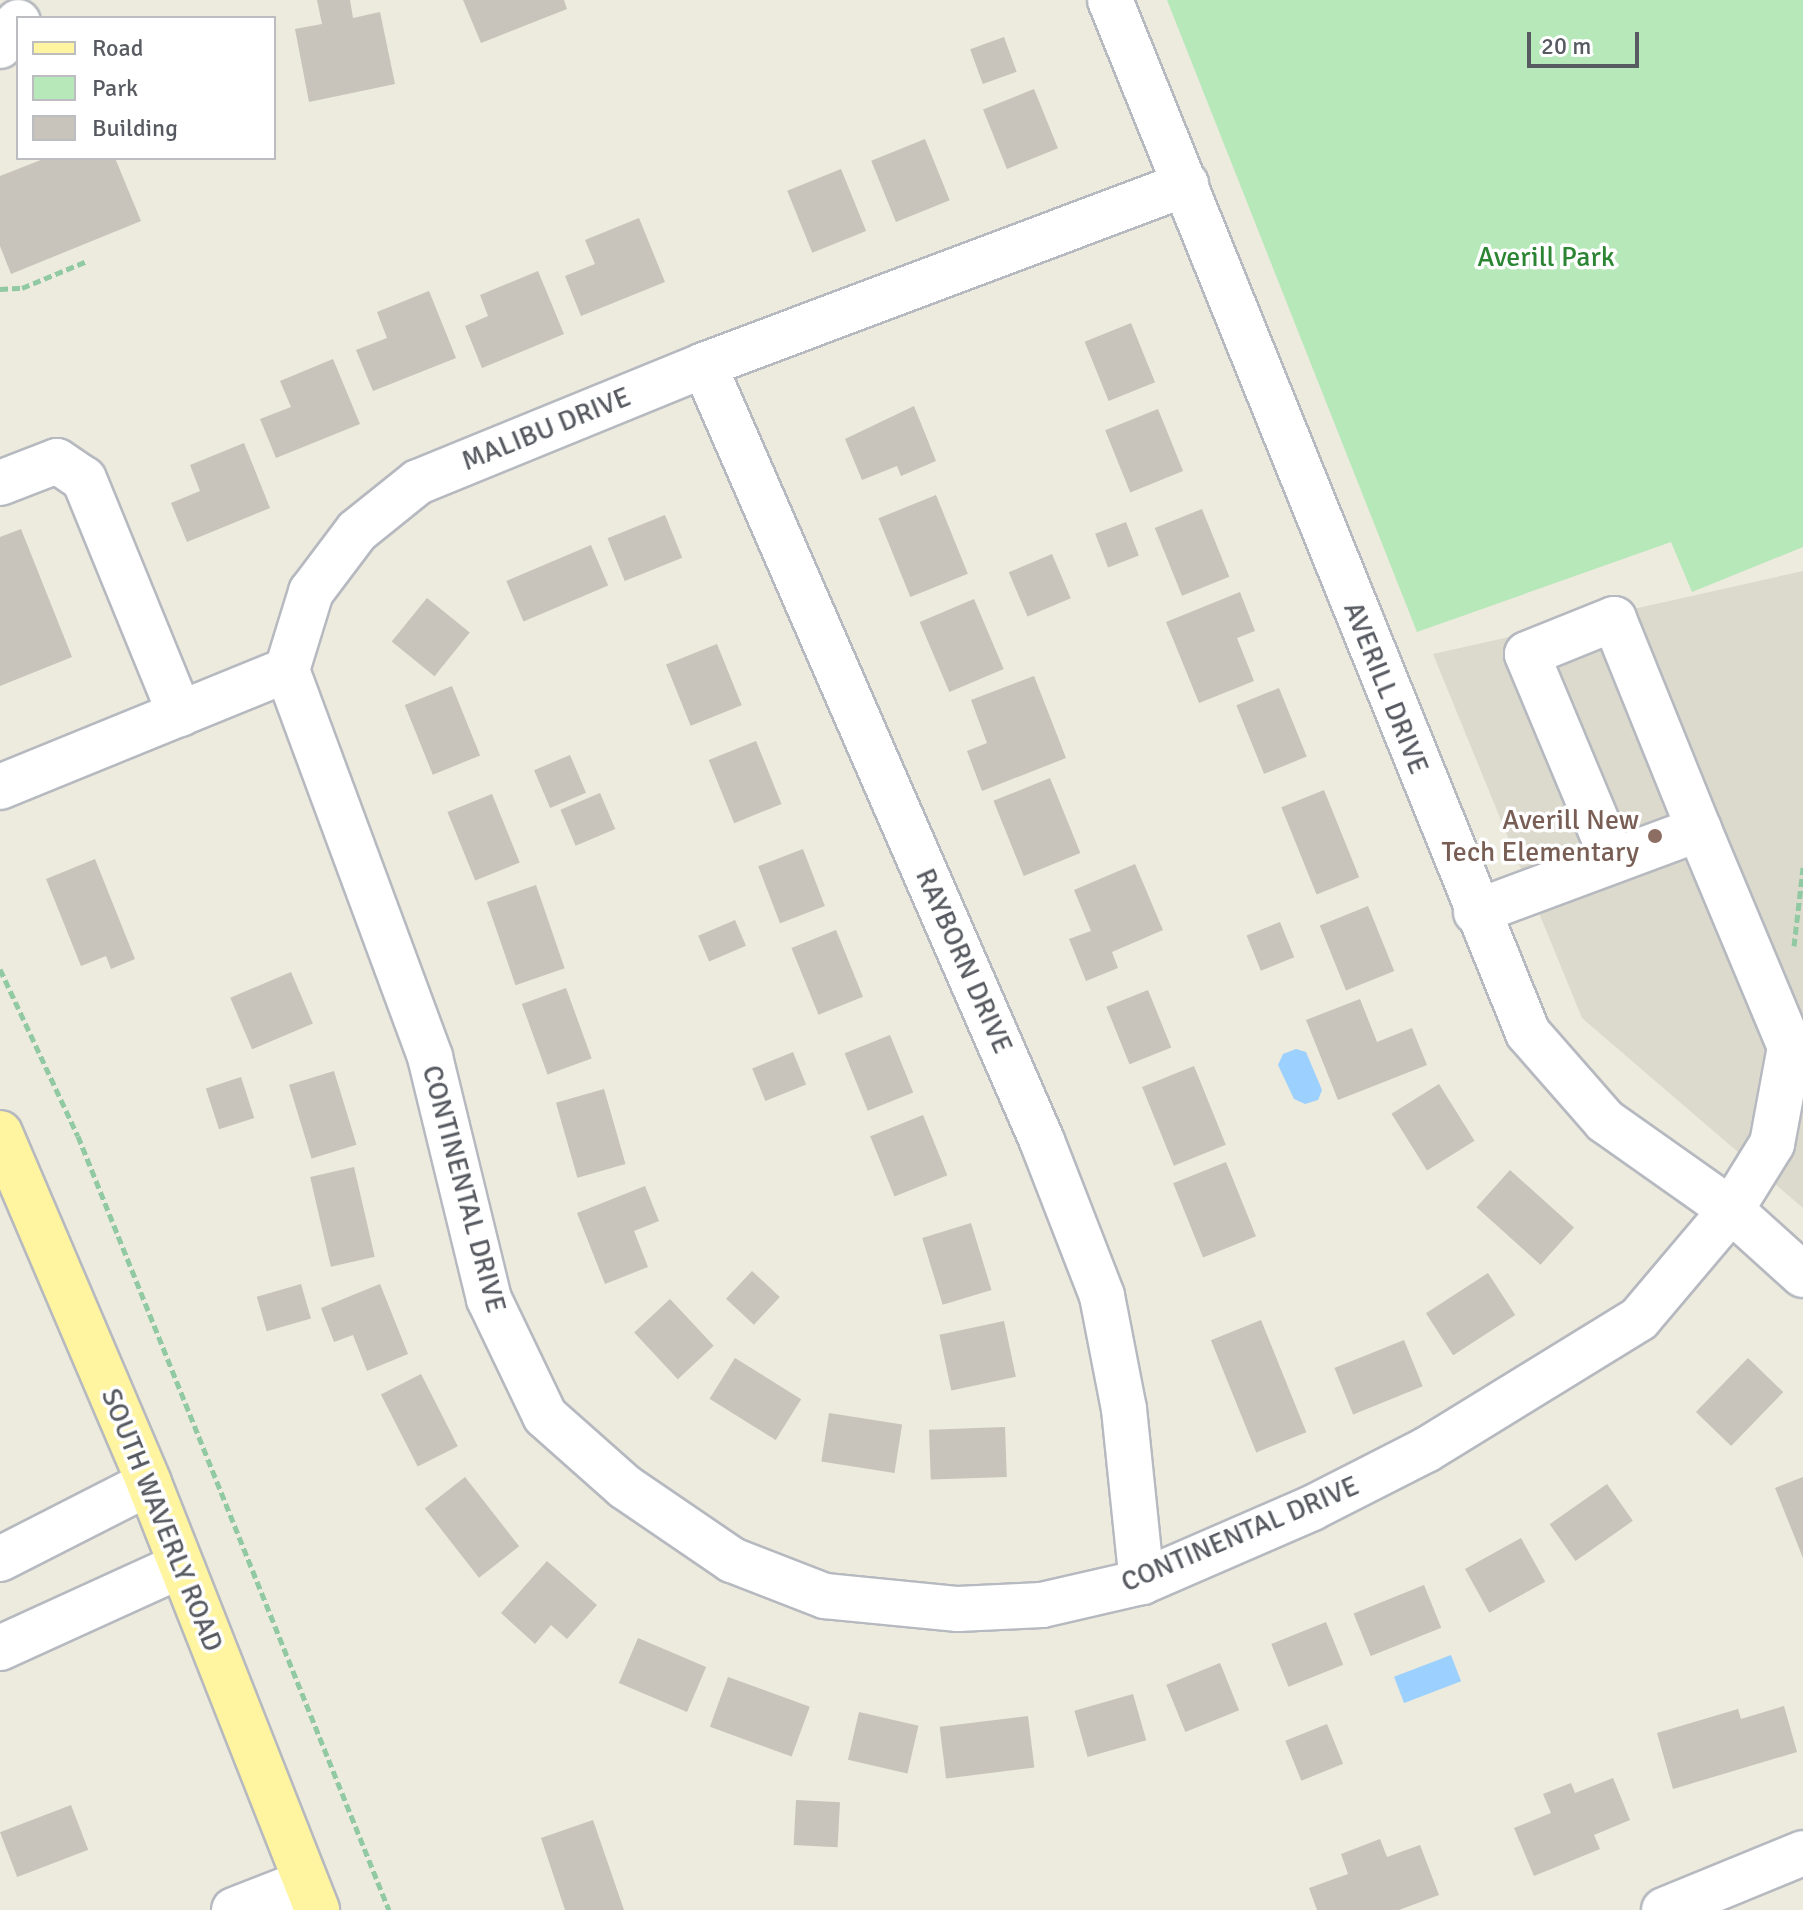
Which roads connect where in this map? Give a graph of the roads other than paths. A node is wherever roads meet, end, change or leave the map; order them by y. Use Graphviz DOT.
graph roads {
  1 [pos="1110,0"];
  2 [pos="16,25"];
  3 [pos="0,46"];
  4 [pos="1186,184"];
  5 [pos="704,365"];
  6 [pos="0,483"];
  7 [pos="287,670"];
  8 [pos="180,714"];
  9 [pos="0,787"];
  10 [pos="1699,829"];
  11 [pos="1613,860"];
  12 [pos="1476,912"];
  13 [pos="0,1133"];
  14 [pos="1731,1210"];
  15 [pos="1803,1275"];
  16 [pos="149,1483"];
  17 [pos="0,1559"];
  18 [pos="180,1566"];
  19 [pos="1142,1582"];
  20 [pos="0,1648"];
  21 [pos="1803,1853"];
  22 [pos="312,1896"];
  23 [pos="234,1910"];
  24 [pos="1664,1910"];
  1 -- 4 [label="street, AVERILL DRIVE"];
  2 -- 3 [label="street"];
  4 -- 5 [label="street, MALIBU DRIVE"];
  4 -- 12 [label="street, AVERILL DRIVE"];
  5 -- 7 [label="street, MALIBU DRIVE"];
  5 -- 19 [label="street, RAYBORN DRIVE"];
  6 -- 8 [label="street"];
  7 -- 8 [label="street"];
  7 -- 19 [label="street, CONTINENTAL DRIVE"];
  8 -- 9 [label="street"];
  10 -- 11 [label="street"];
  10 -- 11 [label="street, CONTINENTAL DRIVE"];
  10 -- 14 [label="street, CONTINENTAL DRIVE"];
  11 -- 12 [label="street"];
  12 -- 14 [label="street, AVERILL DRIVE"];
  13 -- 16 [label="main road, SOUTH WAVERLY ROAD"];
  14 -- 15 [label="street, AVERILL DRIVE"];
  14 -- 19 [label="street, CONTINENTAL DRIVE"];
  16 -- 17 [label="street"];
  16 -- 18 [label="main road, SOUTH WAVERLY ROAD"];
  18 -- 20 [label="street"];
  18 -- 22 [label="main road, SOUTH WAVERLY ROAD"];
  21 -- 24 [label="street"];
  22 -- 23 [label="street"];
}
